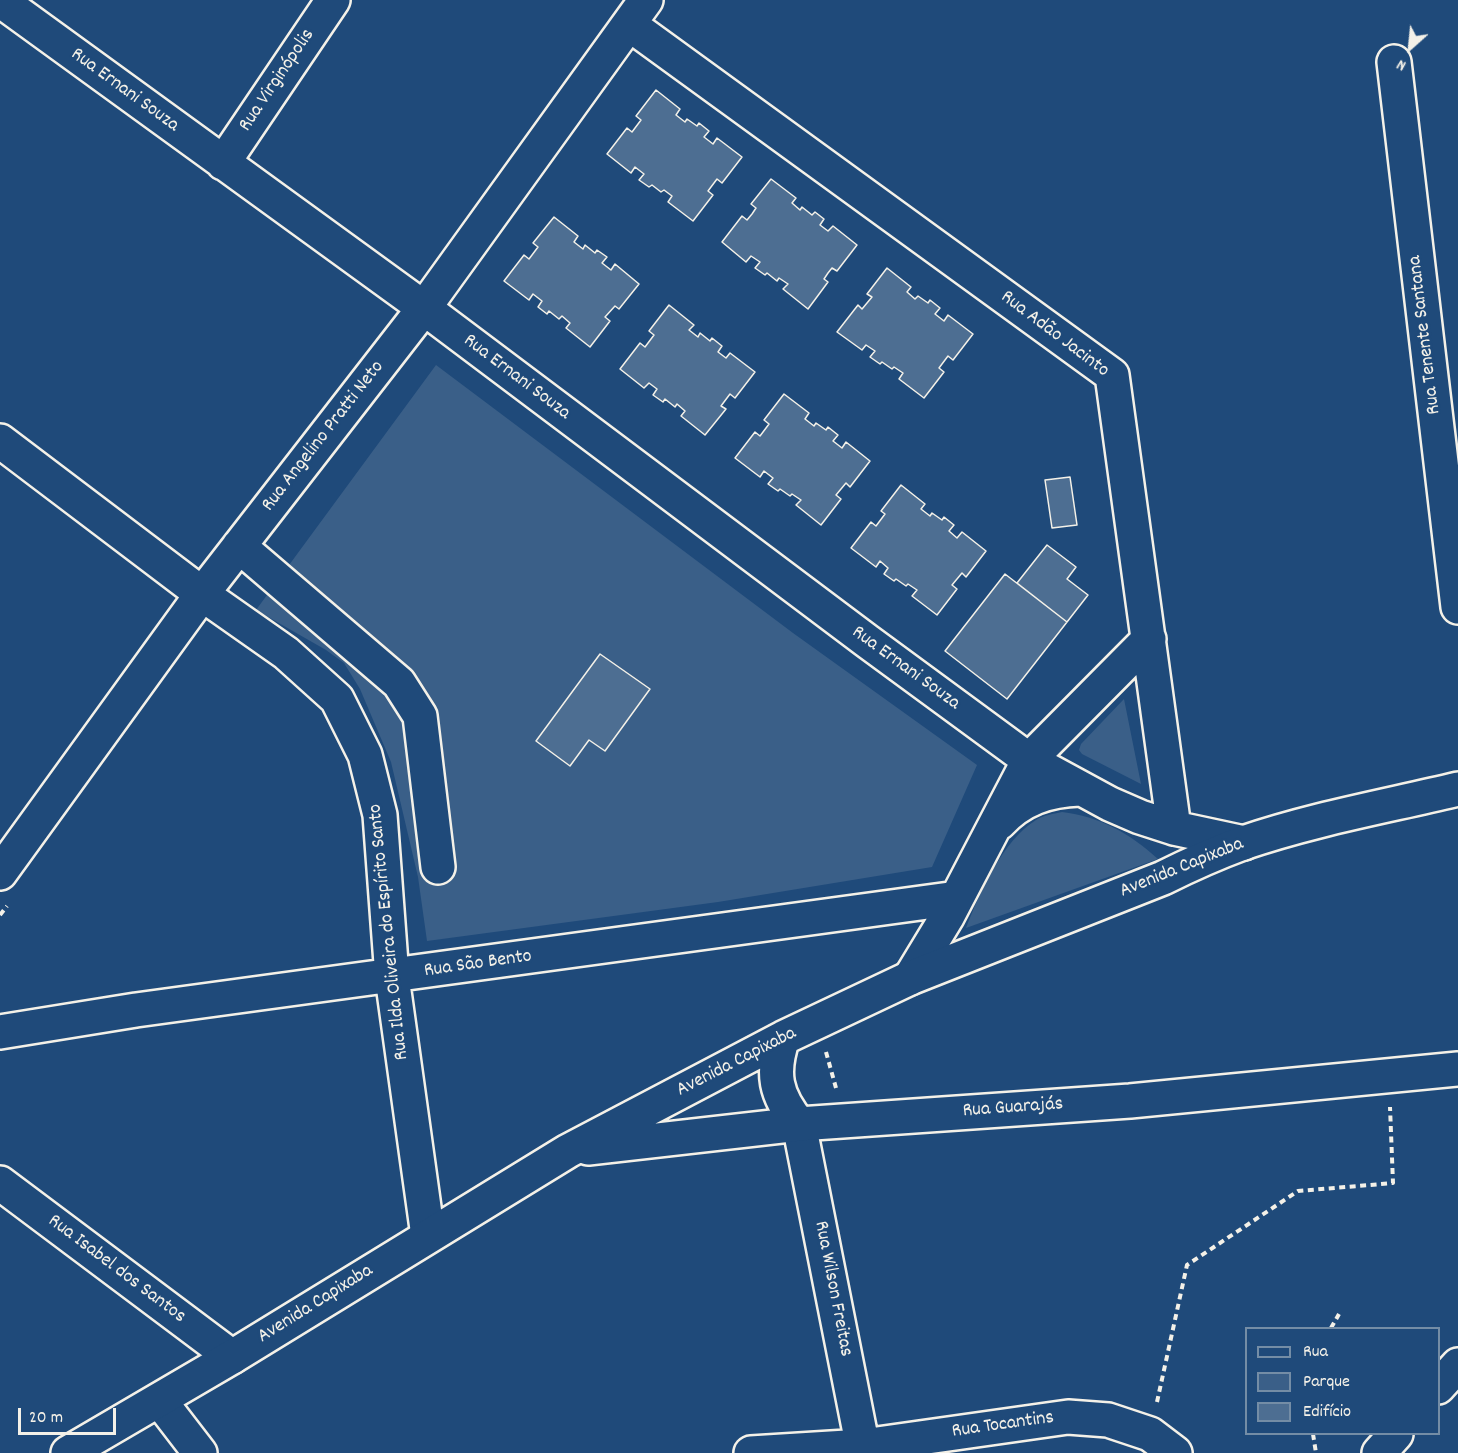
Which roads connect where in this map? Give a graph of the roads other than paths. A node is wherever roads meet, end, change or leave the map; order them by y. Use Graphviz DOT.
graph roads {
  1 [pos="333,0"];
  2 [pos="21,6"];
  3 [pos="637,12"];
  4 [pos="1394,62"];
  5 [pos="223,163"];
  6 [pos="424,308"];
  7 [pos="0,441"];
  8 [pos="240,546"];
  9 [pos="202,594"];
  10 [pos="1458,607"];
  11 [pos="1149,639"];
  12 [pos="1029,760"];
  13 [pos="1080,789"];
  14 [pos="1458,789"];
  15 [pos="994,828"];
  16 [pos="1174,828"];
  17 [pos="1244,843"];
  18 [pos="438,867"];
  19 [pos="0,873"];
  20 [pos="957,898"];
  21 [pos="392,976"];
  22 [pos="910,978"];
  23 [pos="0,1032"];
  24 [pos="783,1038"];
  25 [pos="1458,1070"];
  26 [pos="799,1124"];
  27 [pos="568,1151"];
  28 [pos="0,1183"];
  29 [pos="428,1236"];
  30 [pos="232,1357"];
  31 [pos="1458,1365"];
  32 [pos="1440,1385"];
  33 [pos="160,1401"];
  34 [pos="1395,1435"];
  35 [pos="1162,1443"];
  36 [pos="864,1450"];
  37 [pos="68,1453"];
  38 [pos="200,1453"];
  39 [pos="751,1453"];
  40 [pos="1379,1453"];
  1 -- 5 [label="street, Rua Virginópolis"];
  2 -- 5 [label="street, Rua Ernani Souza"];
  3 -- 6 [label="street, Rua Angelino Pratti Neto"];
  3 -- 11 [label="street, Rua Adão Jacinto"];
  4 -- 10 [label="street, Rua Tenente Santana"];
  5 -- 6 [label="street, Rua Ernani Souza"];
  6 -- 8 [label="street, Rua Angelino Pratti Neto"];
  6 -- 12 [label="street, Rua Ernani Souza"];
  7 -- 9 [label="street, Rua Ilda Oliveira do Espírito Santo"];
  8 -- 9 [label="street, Rua Angelino Pratti Neto"];
  8 -- 18 [label="street"];
  9 -- 19 [label="street, Rua Angelino Pratti Neto"];
  9 -- 21 [label="street, Rua Ilda Oliveira do Espírito Santo"];
  11 -- 12 [label="street"];
  11 -- 16 [label="street, Rua Adão Jacinto"];
  12 -- 13 [label="street, Rua Ernani Souza"];
  12 -- 15 [label="street"];
  13 -- 15 [label="street"];
  13 -- 16 [label="street, Rua Ernani Souza"];
  14 -- 17 [label="street, Avenida Capixaba"];
  15 -- 20 [label="street"];
  16 -- 17 [label="street, Rua Ernani Souza"];
  17 -- 22 [label="street, Avenida Capixaba"];
  20 -- 21 [label="street, Rua São Bento"];
  20 -- 22 [label="street"];
  21 -- 23 [label="street, Rua São Bento"];
  21 -- 29 [label="street, Rua Ilda Oliveira do Espírito Santo"];
  22 -- 24 [label="street, Avenida Capixaba"];
  24 -- 26 [label="street"];
  24 -- 27 [label="street, Avenida Capixaba"];
  25 -- 26 [label="street, Rua Guarajás"];
  26 -- 27 [label="street, Rua Guarajás"];
  26 -- 36 [label="street, Rua Wilson Freitas"];
  27 -- 29 [label="street, Avenida Capixaba"];
  28 -- 30 [label="street, Rua Isabel dos Santos"];
  29 -- 30 [label="street, Avenida Capixaba"];
  30 -- 33 [label="street, Avenida Capixaba"];
  31 -- 32 [label="street"];
  33 -- 37 [label="street, Avenida Capixaba"];
  33 -- 38 [label="street"];
  34 -- 40 [label="street"];
  35 -- 36 [label="street, Rua Tocantins"];
  36 -- 39 [label="street, Rua Tocantins"];
}
